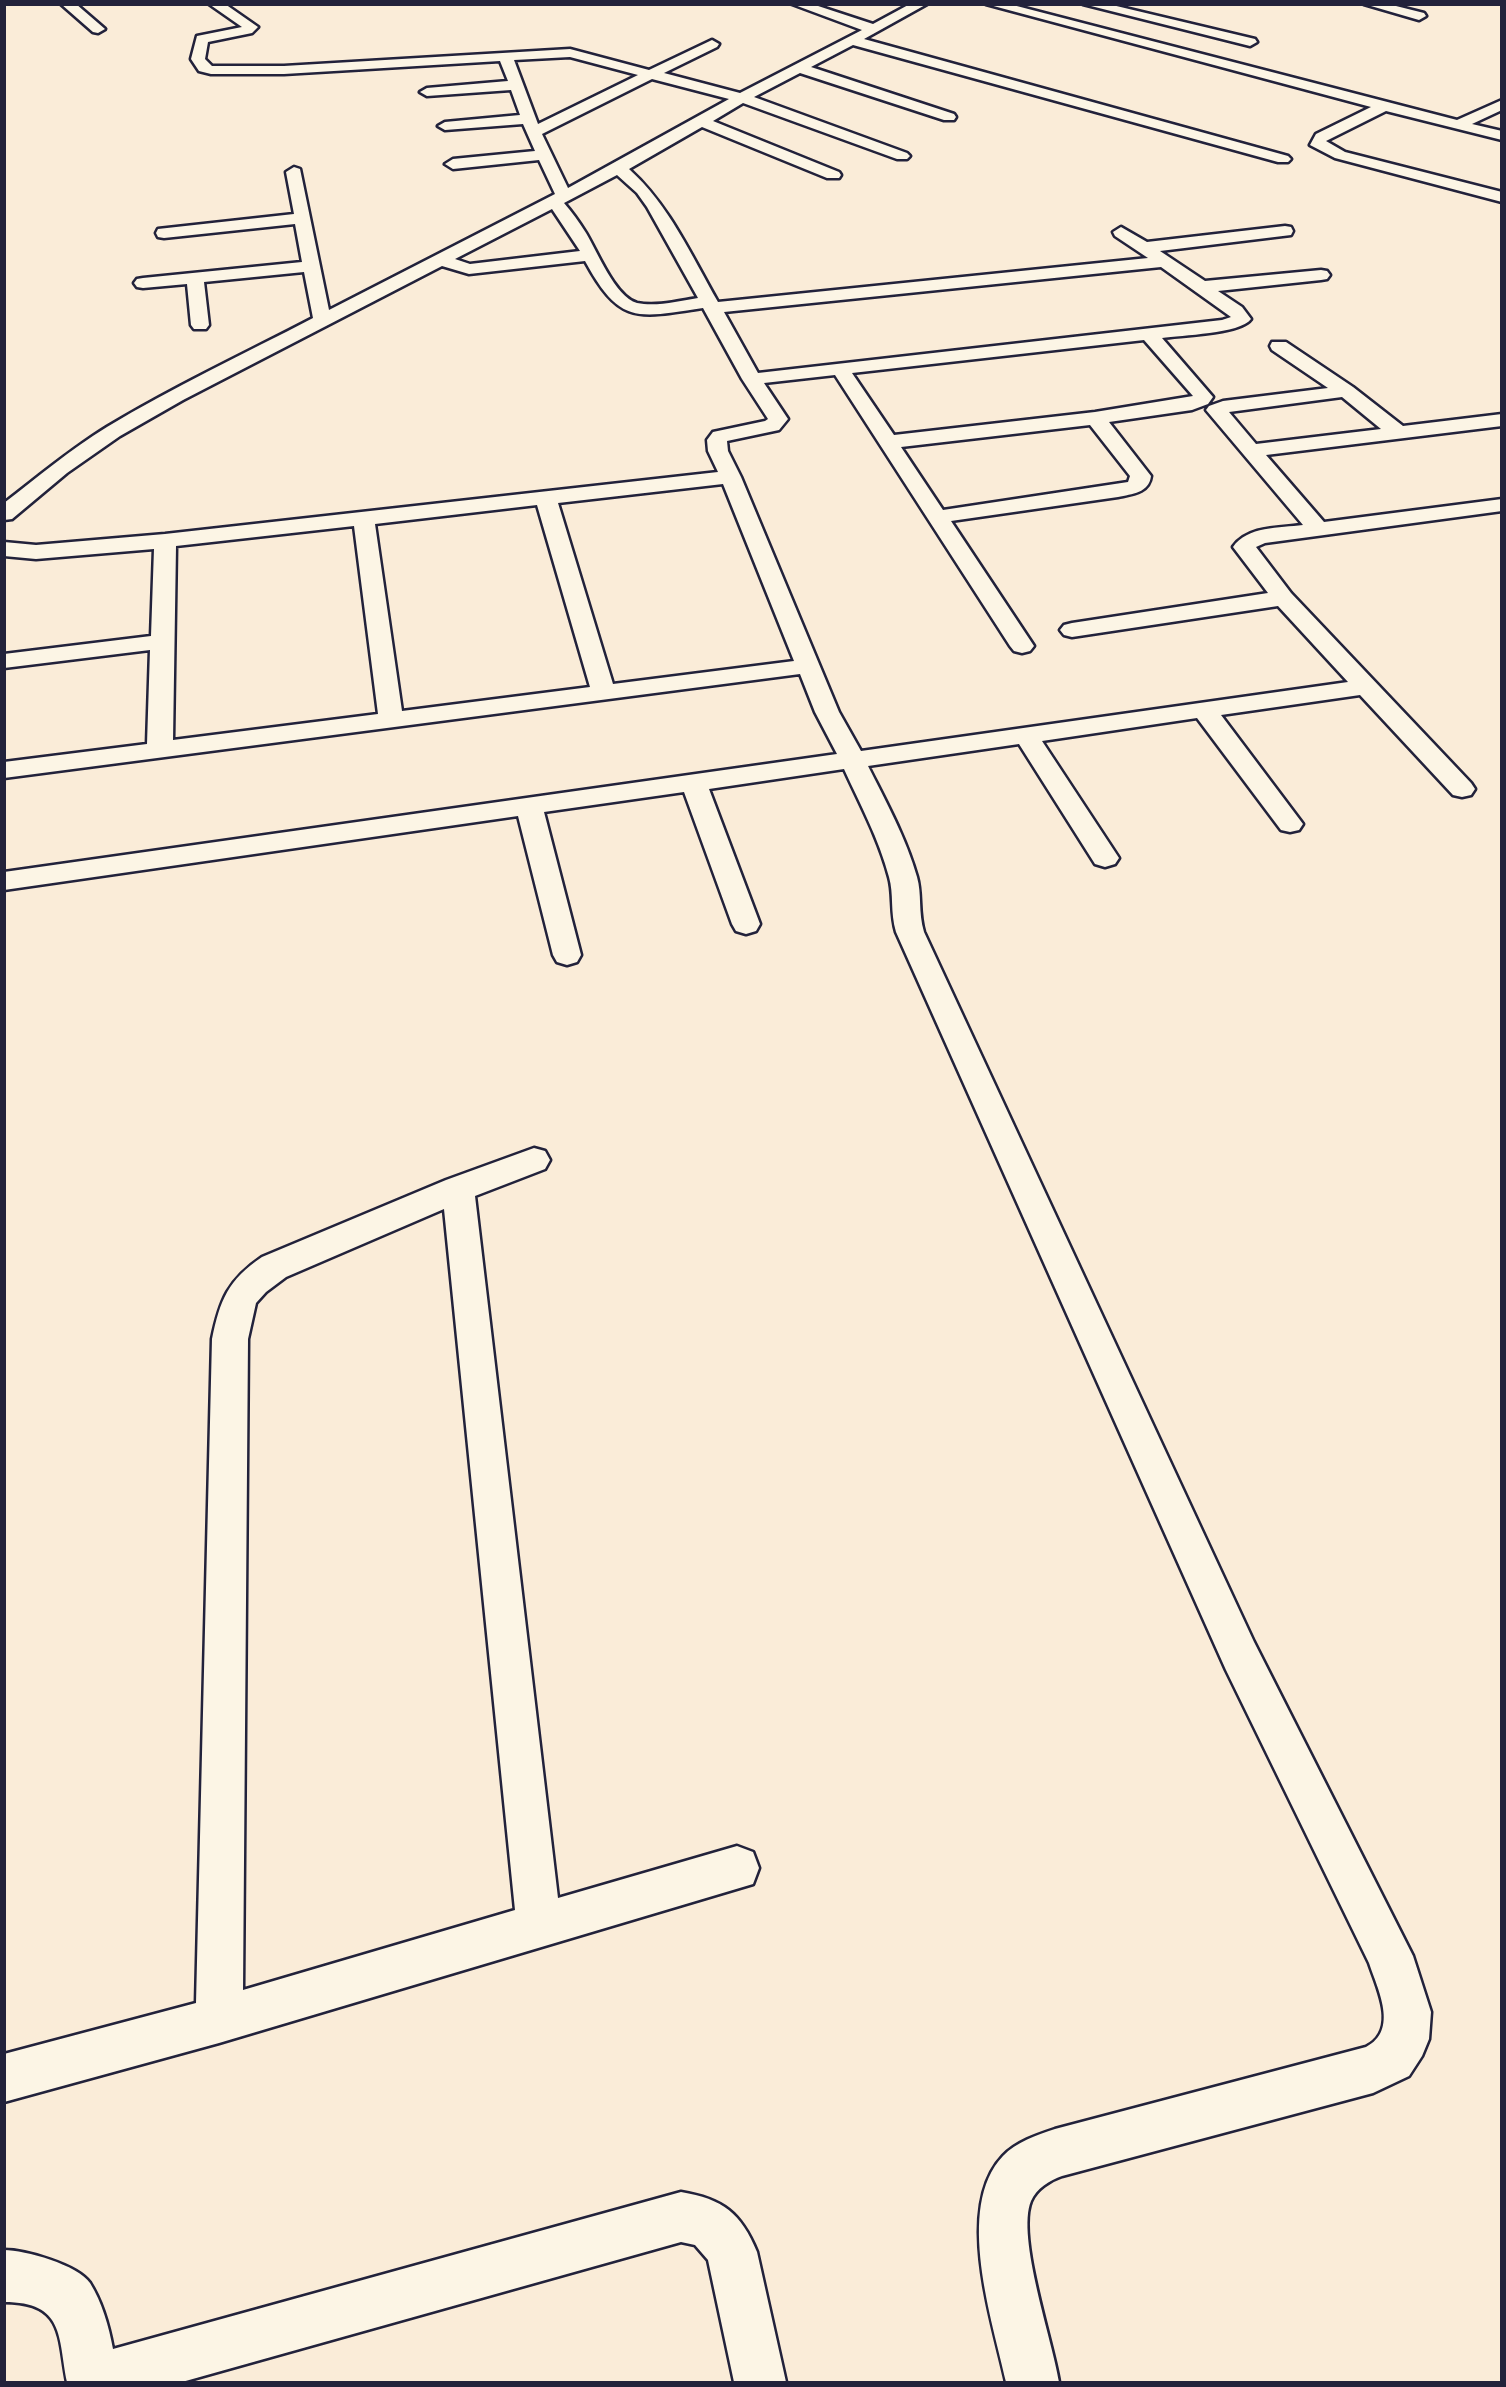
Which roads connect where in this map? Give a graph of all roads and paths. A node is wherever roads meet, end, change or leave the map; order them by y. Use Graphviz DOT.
graph roads {
  1 [pos="66,4"];
  2 [pos="215,4"];
  3 [pos="798,4"];
  4 [pos="921,4"];
  5 [pos="992,4"];
  6 [pos="1089,4"];
  7 [pos="1370,4"];
  8 [pos="1419,15"];
  9 [pos="98,29"];
  10 [pos="874,29"];
  11 [pos="852,40"];
  12 [pos="1250,42"];
  13 [pos="712,44"];
  14 [pos="505,56"];
  15 [pos="799,68"];
  16 [pos="652,73"];
  17 [pos="516,85"];
  18 [pos="427,92"];
  19 [pos="742,98"];
  20 [pos="1502,104"];
  21 [pos="1384,106"];
  22 [pos="949,117"];
  23 [pos="701,121"];
  24 [pos="531,125"];
  25 [pos="1458,125"];
  26 [pos="445,126"];
  27 [pos="1502,136"];
  28 [pos="545,155"];
  29 [pos="902,156"];
  30 [pos="1283,159"];
  31 [pos="453,164"];
  32 [pos="619,168"];
  33 [pos="294,172"];
  34 [pos="833,175"];
  35 [pos="1502,197"];
  36 [pos="559,199"];
  37 [pos="303,218"];
  38 [pos="1286,231"];
  39 [pos="1121,232"];
  40 [pos="164,233"];
  41 [pos="1144,248"];
  42 [pos="591,255"];
  43 [pos="441,260"];
  44 [pos="1164,262"];
  45 [pos="312,266"];
  46 [pos="1320,275"];
  47 [pos="195,278"];
  48 [pos="143,283"];
  49 [pos="1201,287"];
  50 [pos="710,305"];
  51 [pos="322,320"];
  52 [pos="200,325"];
  53 [pos="1146,332"];
  54 [pos="1279,346"];
  55 [pos="840,369"];
  56 [pos="752,379"];
  57 [pos="1346,391"];
  58 [pos="1095,418"];
  59 [pos="1502,420"];
  60 [pos="1400,434"];
  61 [pos="888,442"];
  62 [pos="1251,451"];
  63 [pos="731,477"];
  64 [pos="546,500"];
  65 [pos="1502,506"];
  66 [pos="4,514"];
  67 [pos="937,517"];
  68 [pos="364,520"];
  69 [pos="1319,530"];
  70 [pos="165,541"];
  71 [pos="4,549"];
  72 [pos="1283,598"];
  73 [pos="1072,630"];
  74 [pos="162,642"];
  75 [pos="1022,646"];
  76 [pos="4,661"];
  77 [pos="809,666"];
  78 [pos="1364,687"];
  79 [pos="604,693"];
  80 [pos="1204,710"];
  81 [pos="391,720"];
  82 [pos="1026,735"];
  83 [pos="160,750"];
  84 [pos="853,760"];
  85 [pos="4,770"];
  86 [pos="694,783"];
  87 [pos="1462,789"];
  88 [pos="529,806"];
  89 [pos="1290,824"];
  90 [pos="1105,858"];
  91 [pos="4,881"];
  92 [pos="746,924"];
  93 [pos="567,955"];
  94 [pos="534,1160"];
  95 [pos="458,1189"];
  96 [pos="738,1868"];
  97 [pos="539,1926"];
  98 [pos="219,2020"];
  99 [pos="4,2078"];
  100 [pos="4,2276"];
  101 [pos="93,2382"];
  102 [pos="760,2382"];
  103 [pos="1033,2382"];
  1 -- 9 [label="street"];
  2 -- 14 [label="street"];
  3 -- 10 [label="street"];
  4 -- 10 [label="street"];
  5 -- 21 [label="street"];
  6 -- 12 [label="street"];
  7 -- 8 [label="street"];
  10 -- 11 [label="street"];
  11 -- 15 [label="street"];
  11 -- 30 [label="street"];
  13 -- 16 [label="street"];
  14 -- 16 [label="street"];
  14 -- 17 [label="street"];
  15 -- 19 [label="street"];
  15 -- 22 [label="street"];
  16 -- 19 [label="street"];
  16 -- 24 [label="street"];
  17 -- 18 [label="street"];
  17 -- 24 [label="street"];
  19 -- 23 [label="street"];
  19 -- 29 [label="street"];
  20 -- 25 [label="street"];
  21 -- 25 [label="street"];
  21 -- 35 [label="street"];
  23 -- 32 [label="street"];
  23 -- 34 [label="street"];
  24 -- 26 [label="street"];
  24 -- 28 [label="street"];
  25 -- 27 [label="street"];
  28 -- 31 [label="street"];
  28 -- 36 [label="street"];
  32 -- 36 [label="street"];
  32 -- 50 [label="street"];
  33 -- 37 [label="street"];
  36 -- 42 [label="street"];
  36 -- 43 [label="street"];
  37 -- 40 [label="street"];
  37 -- 45 [label="street"];
  38 -- 41 [label="street"];
  39 -- 41 [label="street"];
  41 -- 44 [label="street"];
  42 -- 43 [label="street"];
  42 -- 50 [label="street"];
  43 -- 51 [label="street"];
  44 -- 49 [label="street"];
  44 -- 50 [label="street"];
  45 -- 47 [label="street"];
  45 -- 51 [label="street"];
  46 -- 49 [label="street"];
  47 -- 48 [label="street"];
  47 -- 52 [label="street"];
  49 -- 53 [label="street"];
  50 -- 56 [label="street"];
  51 -- 66 [label="street"];
  53 -- 55 [label="street"];
  53 -- 58 [label="street"];
  54 -- 57 [label="street"];
  55 -- 56 [label="street"];
  55 -- 61 [label="street"];
  56 -- 63 [label="street"];
  57 -- 60 [label="street"];
  57 -- 62 [label="street"];
  58 -- 61 [label="street"];
  58 -- 67 [label="street"];
  59 -- 60 [label="street"];
  60 -- 62 [label="street"];
  61 -- 67 [label="street"];
  62 -- 69 [label="street"];
  63 -- 64 [label="street"];
  63 -- 77 [label="street"];
  64 -- 68 [label="street"];
  64 -- 79 [label="street"];
  65 -- 69 [label="street"];
  67 -- 75 [label="street"];
  68 -- 70 [label="street"];
  68 -- 81 [label="street"];
  69 -- 72 [label="street"];
  70 -- 71 [label="street"];
  70 -- 74 [label="street"];
  72 -- 73 [label="street"];
  72 -- 78 [label="street"];
  74 -- 76 [label="street"];
  74 -- 83 [label="street"];
  77 -- 79 [label="street"];
  77 -- 84 [label="street"];
  78 -- 80 [label="street"];
  78 -- 87 [label="street"];
  79 -- 81 [label="street"];
  80 -- 82 [label="street"];
  80 -- 89 [label="street"];
  81 -- 83 [label="street"];
  82 -- 84 [label="street"];
  82 -- 90 [label="street"];
  83 -- 85 [label="street"];
  84 -- 86 [label="street"];
  84 -- 103 [label="street"];
  86 -- 88 [label="street"];
  86 -- 92 [label="street"];
  88 -- 91 [label="street"];
  88 -- 93 [label="street"];
  94 -- 95 [label="street"];
  95 -- 97 [label="street"];
  95 -- 98 [label="street"];
  96 -- 97 [label="street"];
  97 -- 98 [label="street"];
  98 -- 99 [label="street"];
  100 -- 101 [label="street"];
  101 -- 102 [label="street"];
}
